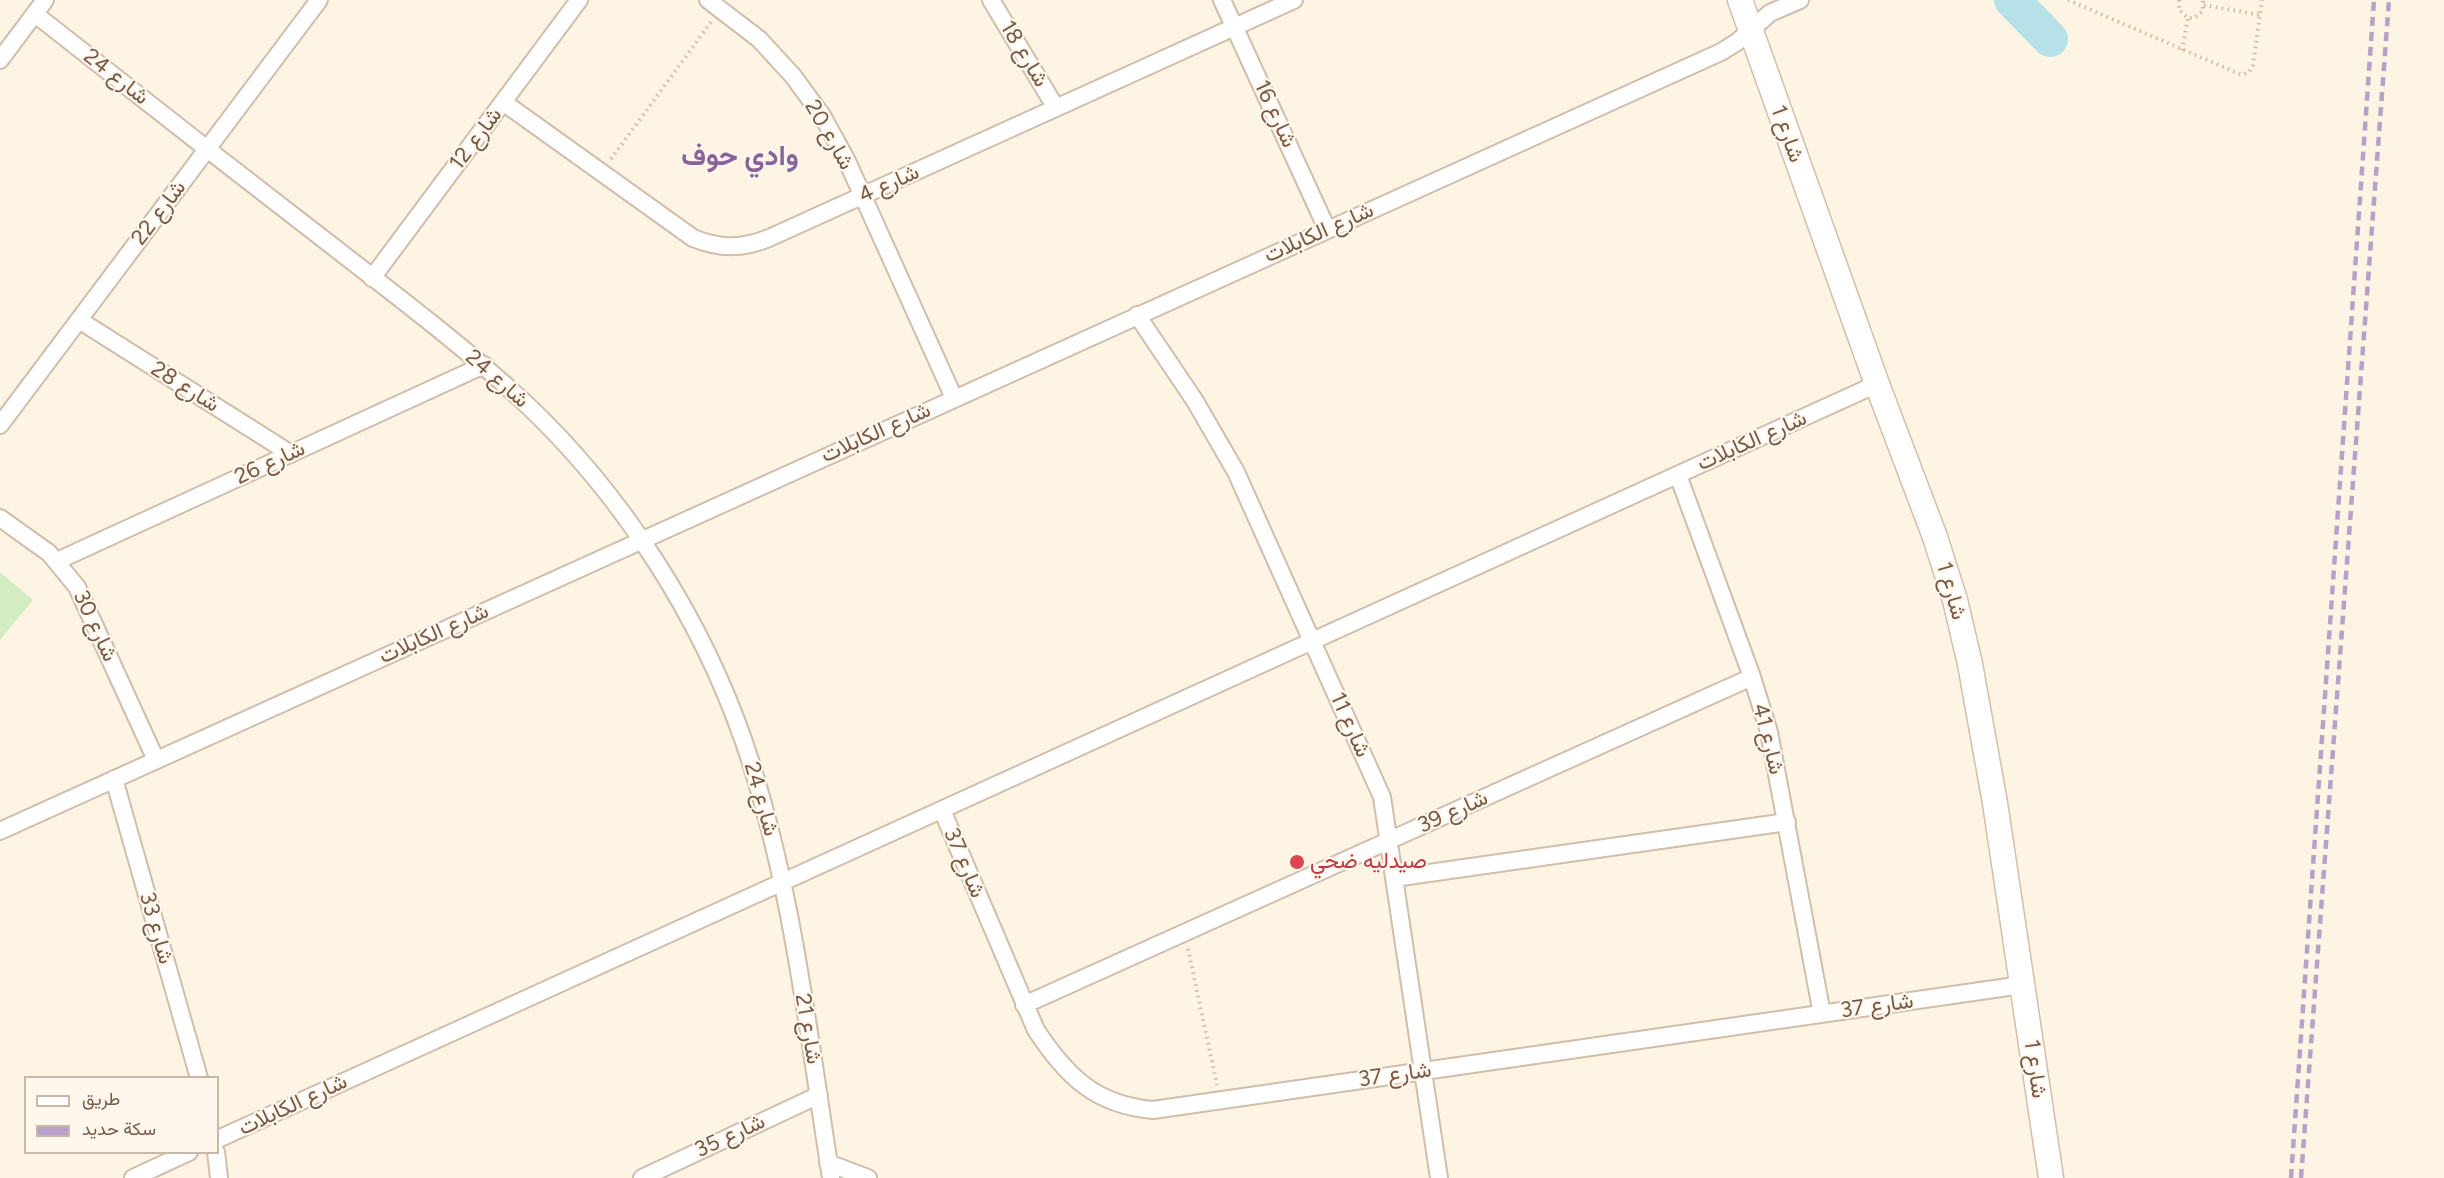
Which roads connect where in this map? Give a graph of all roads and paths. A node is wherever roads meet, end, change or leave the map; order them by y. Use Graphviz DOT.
graph roads {
  1 [pos="45,0"];
  2 [pos="319,0"];
  3 [pos="579,0"];
  4 [pos="991,0"];
  5 [pos="1222,0"];
  6 [pos="1294,0"];
  7 [pos="1740,0"];
  8 [pos="1800,0"];
  9 [pos="2068,0"];
  10 [pos="2179,0"];
  11 [pos="2262,0"];
  12 [pos="2204,2"];
  13 [pos="714,5"];
  14 [pos="35,14"];
  15 [pos="2260,15"];
  16 [pos="2188,18"];
  17 [pos="1235,27"];
  18 [pos="1750,30"];
  19 [pos="2181,50"];
  20 [pos="0,60"];
  21 [pos="503,102"];
  22 [pos="1056,108"];
  23 [pos="207,149"];
  24 [pos="602,172"];
  25 [pos="862,196"];
  26 [pos="1328,229"];
  27 [pos="372,278"];
  28 [pos="1137,315"];
  29 [pos="79,320"];
  30 [pos="484,365"];
  31 [pos="1877,384"];
  32 [pos="954,398"];
  33 [pos="0,425"];
  34 [pos="291,454"];
  35 [pos="1678,475"];
  36 [pos="0,518"];
  37 [pos="641,540"];
  38 [pos="57,561"];
  39 [pos="1312,641"];
  40 [pos="1752,677"];
  41 [pos="156,760"];
  42 [pos="114,779"];
  43 [pos="942,810"];
  44 [pos="1787,822"];
  45 [pos="0,831"];
  46 [pos="1389,841"];
  47 [pos="1394,878"];
  48 [pos="782,881"];
  49 [pos="1184,933"];
  50 [pos="2022,985"];
  51 [pos="1024,1005"];
  52 [pos="1822,1014"];
  53 [pos="1422,1072"];
  54 [pos="199,1076"];
  55 [pos="819,1095"];
  56 [pos="1220,1101"];
  57 [pos="219,1139"];
  58 [pos="185,1154"];
  59 [pos="216,1154"];
  60 [pos="830,1170"];
  61 [pos="133,1178"];
  62 [pos="219,1178"];
  63 [pos="642,1178"];
  64 [pos="868,1178"];
  65 [pos="1438,1178"];
  66 [pos="2049,1178"];
  1 -- 14 [label="street"];
  2 -- 23 [label="street, شارع 22"];
  3 -- 21 [label="street, شارع 12"];
  4 -- 22 [label="street, شارع 18"];
  5 -- 17 [label="street, شارع 16"];
  6 -- 17 [label="street, شارع 4"];
  7 -- 18 [label="street, شارع 1"];
  8 -- 18 [label="street, شارع الكابلات"];
  9 -- 19 [label="path"];
  10 -- 16 [label="path"];
  11 -- 15 [label="path"];
  12 -- 15 [label="path"];
  12 -- 16 [label="path"];
  13 -- 24 [label="path"];
  13 -- 25 [label="street, شارع 20"];
  14 -- 20 [label="street"];
  14 -- 23 [label="street, شارع 24"];
  15 -- 19 [label="path"];
  16 -- 19 [label="path"];
  17 -- 22 [label="street, شارع 4"];
  17 -- 26 [label="street, شارع 16"];
  18 -- 26 [label="street, شارع الكابلات"];
  18 -- 31 [label="street, شارع 1"];
  21 -- 24 [label="street, شارع 4"];
  21 -- 27 [label="street, شارع 12"];
  22 -- 25 [label="street, شارع 4"];
  23 -- 27 [label="street, شارع 24"];
  23 -- 29 [label="street, شارع 22"];
  24 -- 25 [label="street, شارع 4"];
  25 -- 32 [label="street, شارع 20"];
  26 -- 28 [label="street, شارع الكابلات"];
  27 -- 30 [label="street, شارع 24"];
  28 -- 32 [label="street, شارع الكابلات"];
  28 -- 39 [label="street, شارع 11"];
  29 -- 33 [label="street, شارع 22"];
  29 -- 34 [label="street, شارع 28"];
  30 -- 34 [label="street, شارع 26"];
  30 -- 37 [label="street, شارع 24"];
  31 -- 35 [label="street, شارع الكابلات"];
  31 -- 50 [label="street, شارع 1"];
  32 -- 37 [label="street, شارع الكابلات"];
  34 -- 38 [label="street, شارع 26"];
  35 -- 39 [label="street, شارع الكابلات"];
  35 -- 40 [label="street, شارع 41"];
  36 -- 38 [label="street, شارع 30"];
  37 -- 41 [label="street, شارع الكابلات"];
  37 -- 48 [label="street, شارع 24"];
  38 -- 41 [label="street, شارع 30"];
  39 -- 43 [label="street, شارع الكابلات"];
  39 -- 46 [label="street, شارع 11"];
  40 -- 44 [label="street, شارع 41"];
  40 -- 46 [label="street, شارع 39"];
  41 -- 42 [label="street, شارع الكابلات"];
  42 -- 45 [label="street, شارع الكابلات"];
  42 -- 54 [label="street, شارع 33"];
  43 -- 48 [label="street, شارع الكابلات"];
  43 -- 51 [label="street, شارع 37"];
  44 -- 47 [label="street"];
  44 -- 52 [label="street, شارع 41"];
  46 -- 47 [label="street, شارع 11"];
  46 -- 49 [label="street, شارع 39"];
  47 -- 53 [label="street, شارع 11"];
  48 -- 55 [label="street, شارع 21"];
  48 -- 57 [label="street, شارع الكابلات"];
  49 -- 51 [label="street, شارع 39"];
  49 -- 56 [label="path"];
  50 -- 52 [label="street, شارع 37"];
  50 -- 66 [label="street, شارع 1"];
  51 -- 56 [label="street, شارع 37"];
  52 -- 53 [label="street, شارع 37"];
  53 -- 56 [label="street, شارع 37"];
  53 -- 65 [label="street, شارع 11"];
  55 -- 60 [label="street, شارع 21"];
  55 -- 63 [label="street, شارع 35"];
  58 -- 61 [label="street"];
  59 -- 62 [label="street"];
  60 -- 64 [label="street"];
}
